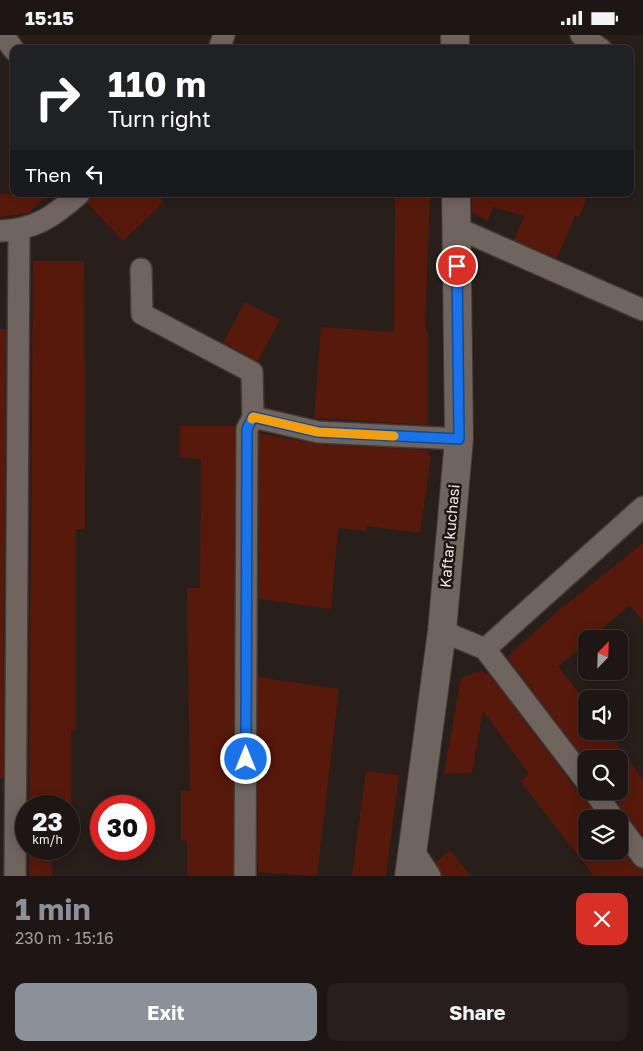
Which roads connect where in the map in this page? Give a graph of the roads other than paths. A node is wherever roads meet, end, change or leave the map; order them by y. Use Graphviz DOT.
graph roads {
  1 [pos="581,35"];
  2 [pos="595,45"];
  3 [pos="76,197"];
  4 [pos="456,197"];
  5 [pos="457,228"];
  6 [pos="10,231"];
  7 [pos="141,269"];
  8 [pos="643,310"];
  9 [pos="253,417"];
  10 [pos="459,439"];
  11 [pos="643,507"];
  12 [pos="442,631"];
  13 [pos="485,649"];
  14 [pos="578,771"];
  15 [pos="8,794"];
  16 [pos="628,837"];
  17 [pos="643,857"];
  18 [pos="411,863"];
  19 [pos="15,876"];
  20 [pos="245,876"];
  21 [pos="430,876"];
  1 -- 2 [label="street"];
  3 -- 6 [label="street"];
  4 -- 5 [label="street, Kaftar kuchasi"];
  5 -- 8 [label="street"];
  5 -- 10 [label="street, Kaftar kuchasi"];
  6 -- 15 [label="street"];
  7 -- 9 [label="street"];
  9 -- 10 [label="street"];
  9 -- 20 [label="street"];
  10 -- 12 [label="street, Kaftar kuchasi"];
  11 -- 13 [label="street"];
  12 -- 13 [label="street"];
  12 -- 18 [label="street, Kaftar kuchasi"];
  13 -- 14 [label="street"];
  15 -- 19 [label="street"];
  16 -- 17 [label="street"];
  18 -- 21 [label="street"];
}
